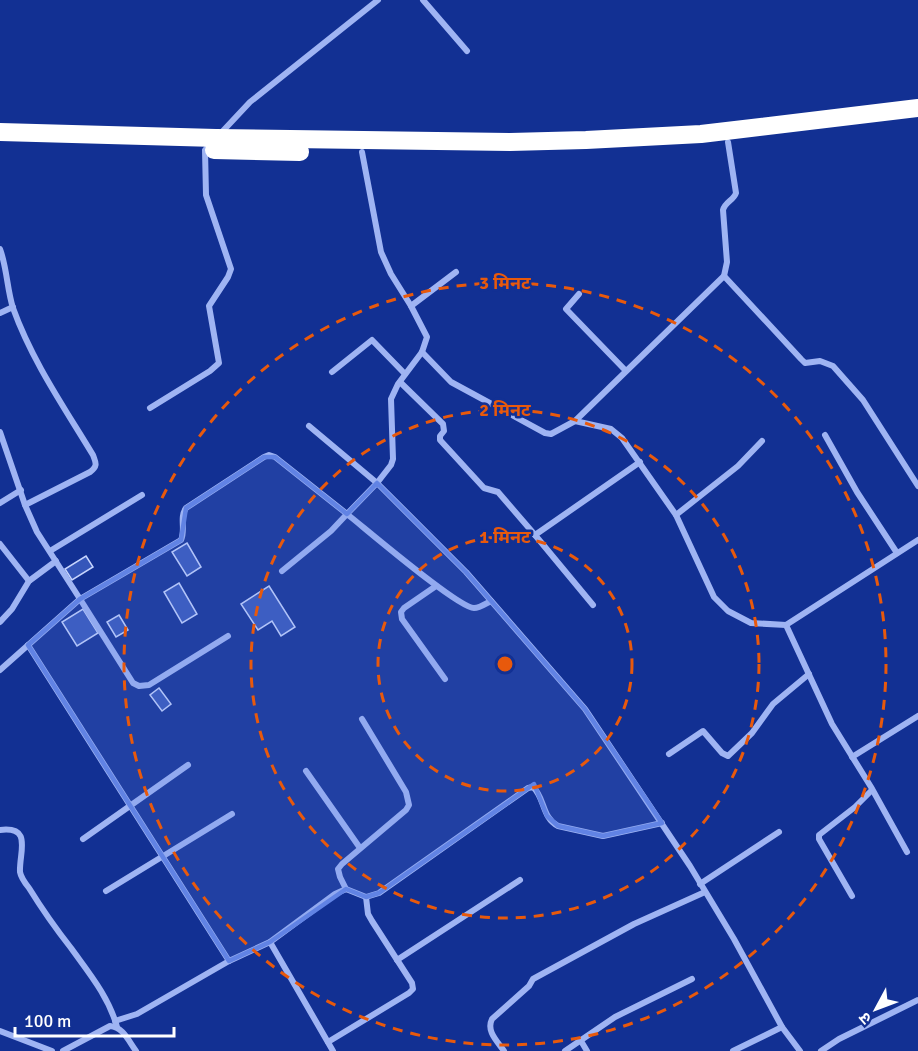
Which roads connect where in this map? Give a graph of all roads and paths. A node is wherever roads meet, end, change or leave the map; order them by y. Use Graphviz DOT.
graph roads {
  1 [pos="378,0"];
  2 [pos="423,0"];
  3 [pos="467,51"];
  4 [pos="918,108"];
  5 [pos="918,120"];
  6 [pos="0,132"];
  7 [pos="82,140"];
  8 [pos="728,142"];
  9 [pos="0,143"];
  10 [pos="211,144"];
  11 [pos="362,152"];
  12 [pos="0,249"];
  13 [pos="456,272"];
  14 [pos="724,276"];
  15 [pos="579,294"];
  16 [pos="411,306"];
  17 [pos="13,307"];
  18 [pos="0,313"];
  19 [pos="422,352"];
  20 [pos="625,370"];
  21 [pos="332,372"];
  22 [pos="405,374"];
  23 [pos="400,382"];
  24 [pos="150,408"];
  25 [pos="575,421"];
  26 [pos="309,426"];
  27 [pos="0,432"];
  28 [pos="825,435"];
  29 [pos="762,441"];
  30 [pos="640,462"];
  31 [pos="377,483"];
  32 [pos="918,486"];
  33 [pos="21,490"];
  34 [pos="142,495"];
  35 [pos="0,503"];
  36 [pos="25,505"];
  37 [pos="347,514"];
  38 [pos="676,514"];
  39 [pos="535,534"];
  40 [pos="918,540"];
  41 [pos="0,544"];
  42 [pos="50,551"];
  43 [pos="897,553"];
  44 [pos="56,561"];
  45 [pos="282,571"];
  46 [pos="29,581"];
  47 [pos="436,586"];
  48 [pos="80,600"];
  49 [pos="491,601"];
  50 [pos="593,605"];
  51 [pos="0,622"];
  52 [pos="786,625"];
  53 [pos="228,636"];
  54 [pos="28,645"];
  55 [pos="0,670"];
  56 [pos="809,674"];
  57 [pos="445,679"];
  58 [pos="918,716"];
  59 [pos="362,719"];
  60 [pos="669,754"];
  61 [pos="852,757"];
  62 [pos="188,765"];
  63 [pos="306,771"];
  64 [pos="872,790"];
  65 [pos="130,806"];
  66 [pos="232,814"];
  67 [pos="662,823"];
  68 [pos="0,830"];
  69 [pos="779,832"];
  70 [pos="82,839"];
  71 [pos="360,848"];
  72 [pos="907,852"];
  73 [pos="163,857"];
  74 [pos="520,880"];
  75 [pos="700,884"];
  76 [pos="346,889"];
  77 [pos="106,891"];
  78 [pos="705,892"];
  79 [pos="852,896"];
  80 [pos="366,897"];
  81 [pos="270,942"];
  82 [pos="397,960"];
  83 [pos="229,961"];
  84 [pos="692,979"];
  85 [pos="918,1000"];
  86 [pos="116,1024"];
  87 [pos="782,1027"];
  88 [pos="0,1031"];
  89 [pos="581,1041"];
  90 [pos="328,1042"];
  91 [pos="52,1051"];
  92 [pos="63,1051"];
  93 [pos="136,1051"];
  94 [pos="333,1051"];
  95 [pos="504,1051"];
  96 [pos="565,1051"];
  97 [pos="587,1051"];
  98 [pos="733,1051"];
  99 [pos="800,1051"];
  100 [pos="821,1051"];
  1 -- 10 [label="street"];
  2 -- 3 [label="street"];
  4 -- 10 [label="highway"];
  5 -- 8 [label="highway"];
  6 -- 7 [label="highway"];
  7 -- 9 [label="highway"];
  7 -- 10 [label="highway"];
  8 -- 11 [label="highway"];
  8 -- 14 [label="street"];
  10 -- 11 [label="highway"];
  10 -- 24 [label="street"];
  11 -- 16 [label="street"];
  12 -- 17 [label="street"];
  13 -- 16 [label="street"];
  14 -- 20 [label="street"];
  14 -- 32 [label="street"];
  15 -- 20 [label="street"];
  16 -- 19 [label="street"];
  17 -- 18 [label="street"];
  17 -- 36 [label="street"];
  19 -- 22 [label="street"];
  19 -- 25 [label="street"];
  20 -- 25 [label="street"];
  21 -- 22 [label="street"];
  22 -- 23 [label="street"];
  23 -- 31 [label="street"];
  23 -- 39 [label="street"];
  25 -- 30 [label="street"];
  26 -- 31 [label="street"];
  27 -- 33 [label="street"];
  28 -- 43 [label="street"];
  29 -- 38 [label="street"];
  30 -- 38 [label="street"];
  30 -- 39 [label="street"];
  31 -- 37 [label="street"];
  31 -- 49 [label="street"];
  33 -- 35 [label="street"];
  33 -- 36 [label="street"];
  34 -- 42 [label="street"];
  36 -- 42 [label="street"];
  37 -- 45 [label="street"];
  37 -- 47 [label="street"];
  37 -- 48 [label="street"];
  38 -- 52 [label="street"];
  39 -- 50 [label="street"];
  40 -- 43 [label="street"];
  41 -- 46 [label="street"];
  42 -- 44 [label="street"];
  43 -- 52 [label="street"];
  44 -- 46 [label="street"];
  44 -- 48 [label="street"];
  46 -- 51 [label="street"];
  47 -- 49 [label="street"];
  47 -- 57 [label="street"];
  48 -- 53 [label="street"];
  48 -- 54 [label="street"];
  49 -- 67 [label="street"];
  52 -- 56 [label="street"];
  54 -- 55 [label="street"];
  54 -- 65 [label="street"];
  56 -- 60 [label="street"];
  56 -- 61 [label="street"];
  58 -- 61 [label="street"];
  59 -- 71 [label="street"];
  61 -- 64 [label="street"];
  62 -- 65 [label="street"];
  63 -- 71 [label="street"];
  64 -- 72 [label="street"];
  64 -- 79 [label="street"];
  65 -- 70 [label="street"];
  65 -- 73 [label="street"];
  66 -- 73 [label="street"];
  67 -- 75 [label="street"];
  67 -- 80 [label="street"];
  68 -- 86 [label="street"];
  69 -- 75 [label="street"];
  71 -- 76 [label="street"];
  73 -- 77 [label="street"];
  73 -- 83 [label="street"];
  74 -- 82 [label="street"];
  75 -- 78 [label="street"];
  76 -- 80 [label="street"];
  76 -- 81 [label="street"];
  78 -- 87 [label="street"];
  78 -- 95 [label="street"];
  80 -- 82 [label="street"];
  81 -- 83 [label="street"];
  81 -- 90 [label="street"];
  82 -- 90 [label="street"];
  83 -- 86 [label="street"];
  84 -- 89 [label="street"];
  85 -- 100 [label="street"];
  86 -- 92 [label="street"];
  86 -- 93 [label="street"];
  87 -- 98 [label="street"];
  87 -- 99 [label="street"];
  88 -- 91 [label="street"];
  89 -- 96 [label="street"];
  89 -- 97 [label="street"];
  90 -- 94 [label="street"];
}
